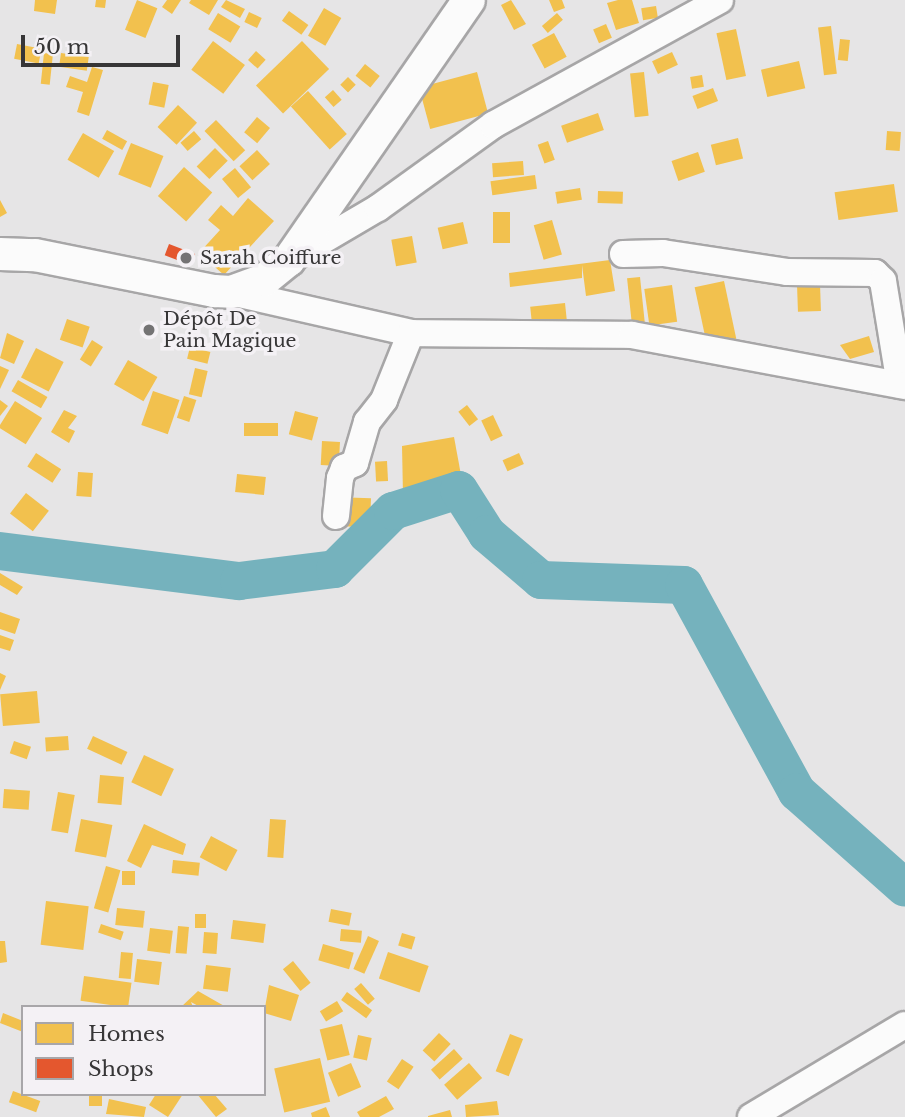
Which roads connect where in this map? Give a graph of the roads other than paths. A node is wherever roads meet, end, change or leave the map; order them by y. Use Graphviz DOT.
graph roads {
  1 [pos="470,0"];
  2 [pos="720,0"];
  3 [pos="0,254"];
  4 [pos="623,254"];
  5 [pos="289,260"];
  6 [pos="231,292"];
  7 [pos="411,333"];
  8 [pos="903,385"];
  9 [pos="336,516"];
  10 [pos="905,1025"];
  11 [pos="751,1117"];
  1 -- 5 [label="street"];
  2 -- 5 [label="street"];
  3 -- 6 [label="street"];
  4 -- 8 [label="street"];
  5 -- 6 [label="street"];
  6 -- 7 [label="street"];
  7 -- 8 [label="street"];
  7 -- 9 [label="street"];
  10 -- 11 [label="street"];
}
